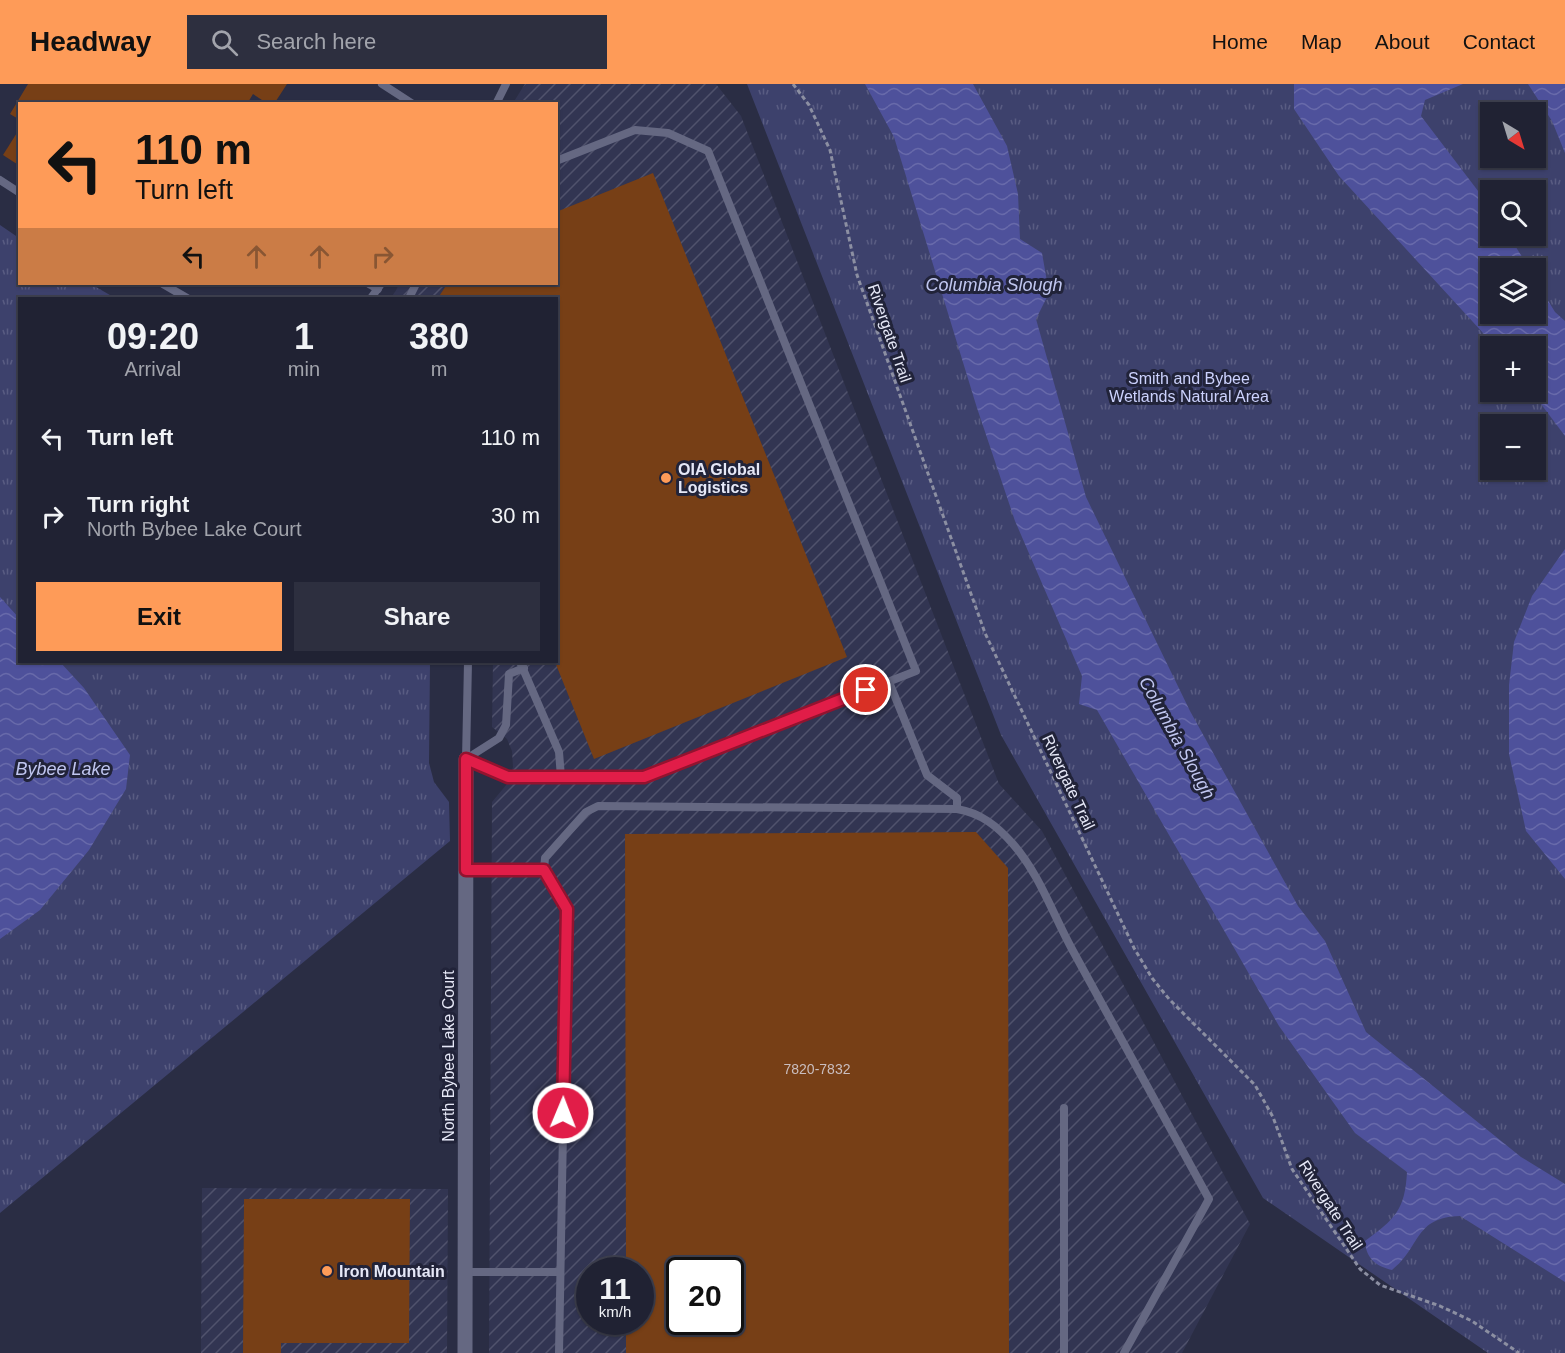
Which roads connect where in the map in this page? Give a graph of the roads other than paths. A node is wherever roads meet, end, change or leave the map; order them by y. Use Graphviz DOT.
graph roads {
  1 [pos="382,84"];
  2 [pos="506,84"];
  3 [pos="410,102"];
  4 [pos="496,102"];
  5 [pos="558,160"];
  6 [pos="0,180"];
  7 [pos="18,192"];
  8 [pos="165,285"];
  9 [pos="181,285"];
  10 [pos="177,292"];
  11 [pos="185,297"];
  12 [pos="468,663"];
  13 [pos="522,665"];
  14 [pos="889,682"];
  15 [pos="466,759"];
  16 [pos="561,777"];
  17 [pos="957,808"];
  18 [pos="466,870"];
  19 [pos="544,870"];
  20 [pos="1064,1108"];
  21 [pos="465,1272"];
  22 [pos="561,1272"];
  23 [pos="465,1353"];
  24 [pos="559,1353"];
  25 [pos="1064,1353"];
  26 [pos="1124,1353"];
  1 -- 3 [label="lane"];
  2 -- 4 [label="lane"];
  5 -- 14 [label="lane"];
  6 -- 7 [label="lane"];
  8 -- 10 [label="lane"];
  9 -- 10 [label="lane"];
  10 -- 11 [label="lane"];
  12 -- 15 [label="lane"];
  13 -- 15 [label="lane"];
  13 -- 16 [label="lane"];
  14 -- 16 [label="lane"];
  14 -- 17 [label="lane"];
  15 -- 16 [label="lane"];
  15 -- 18 [label="street, North Bybee Lake Court"];
  17 -- 19 [label="lane"];
  17 -- 26 [label="lane"];
  18 -- 19 [label="lane"];
  18 -- 21 [label="street, North Bybee Lake Court"];
  19 -- 22 [label="lane"];
  20 -- 25 [label="lane"];
  21 -- 22 [label="lane"];
  21 -- 23 [label="street, North Bybee Lake Court"];
  22 -- 24 [label="lane"];
}
